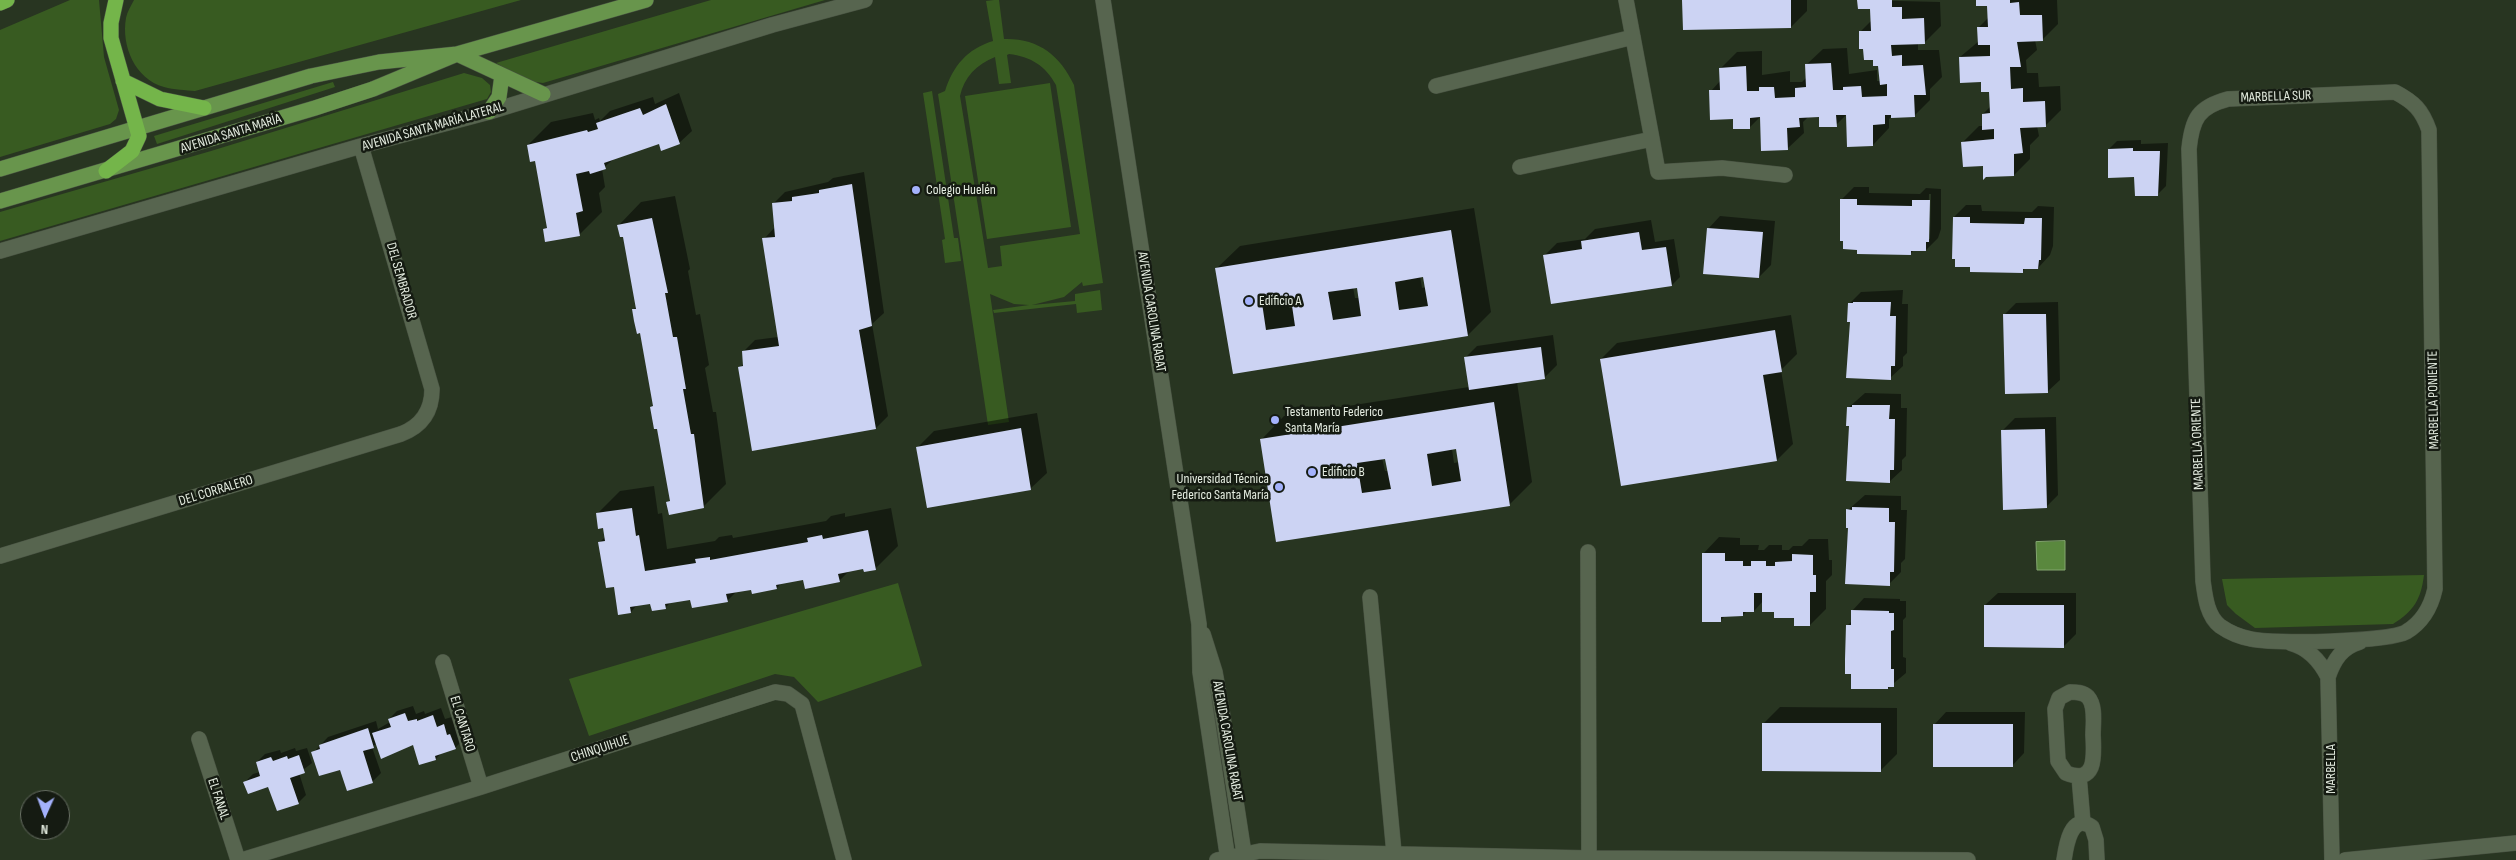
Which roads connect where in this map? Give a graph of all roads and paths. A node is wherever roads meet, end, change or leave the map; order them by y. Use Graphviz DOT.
graph roads {
  1 [pos="7,0"];
  2 [pos="116,0"];
  3 [pos="646,0"];
  4 [pos="865,0"];
  5 [pos="1103,0"];
  6 [pos="1626,0"];
  7 [pos="0,3"];
  8 [pos="1634,37"];
  9 [pos="457,54"];
  10 [pos="502,75"];
  11 [pos="123,81"];
  12 [pos="1436,86"];
  13 [pos="2395,92"];
  14 [pos="543,94"];
  15 [pos="204,108"];
  16 [pos="489,112"];
  17 [pos="138,129"];
  18 [pos="1652,139"];
  19 [pos="361,146"];
  20 [pos="2189,149"];
  21 [pos="1520,167"];
  22 [pos="0,169"];
  23 [pos="106,171"];
  24 [pos="1785,174"];
  25 [pos="0,201"];
  26 [pos="0,251"];
  27 [pos="426,416"];
  28 [pos="1588,552"];
  29 [pos="0,556"];
  30 [pos="1370,597"];
  31 [pos="1199,624"];
  32 [pos="2279,640"];
  33 [pos="2326,640"];
  34 [pos="2366,640"];
  35 [pos="443,662"];
  36 [pos="2328,677"];
  37 [pos="199,739"];
  38 [pos="2079,776"];
  39 [pos="481,787"];
  40 [pos="2083,823"];
  41 [pos="2516,844"];
  42 [pos="1394,853"];
  43 [pos="2453,855"];
  44 [pos="1245,856"];
  45 [pos="1589,858"];
  46 [pos="1224,859"];
  47 [pos="1696,859"];
  48 [pos="1881,859"];
  49 [pos="238,860"];
  50 [pos="242,860"];
  51 [pos="844,860"];
  52 [pos="1968,860"];
  53 [pos="2064,860"];
  54 [pos="2097,860"];
  55 [pos="2332,860"];
  56 [pos="2345,860"];
  1 -- 7 [label="highway"];
  2 -- 11 [label="highway"];
  3 -- 9 [label="main road, AVENIDA SANTA MARÍA"];
  4 -- 14 [label="street, AVENIDA SANTA MARÍA LATERAL"];
  5 -- 31 [label="street, AVENIDA CAROLINA RABAT"];
  6 -- 8 [label="street"];
  8 -- 12 [label="street"];
  8 -- 18 [label="street"];
  9 -- 10 [label="main road"];
  9 -- 15 [label="main road, AVENIDA SANTA MARÍA"];
  9 -- 23 [label="main road, AVENIDA SANTA MARÍA"];
  10 -- 14 [label="main road"];
  10 -- 16 [label="main road"];
  11 -- 15 [label="highway"];
  11 -- 17 [label="highway"];
  13 -- 20 [label="street, MARBELLA SUR"];
  13 -- 34 [label="street, MARBELLA PONIENTE"];
  14 -- 16 [label="street, AVENIDA SANTA MARÍA LATERAL"];
  15 -- 17 [label="main road, AVENIDA SANTA MARÍA"];
  16 -- 19 [label="street, AVENIDA SANTA MARÍA LATERAL"];
  17 -- 22 [label="main road, AVENIDA SANTA MARÍA"];
  17 -- 23 [label="highway"];
  18 -- 21 [label="street"];
  18 -- 24 [label="street"];
  19 -- 26 [label="street, AVENIDA SANTA MARÍA LATERAL"];
  19 -- 27 [label="street, DEL SEMBRADOR"];
  20 -- 32 [label="street, MARBELLA ORIENTE"];
  23 -- 25 [label="main road, AVENIDA SANTA MARÍA"];
  27 -- 29 [label="street, DEL CORRALERO"];
  28 -- 45 [label="street"];
  30 -- 42 [label="street"];
  31 -- 44 [label="street, AVENIDA CAROLINA RABAT"];
  31 -- 46 [label="street, AVENIDA CAROLINA RABAT"];
  32 -- 33 [label="street, MARBELLA ORIENTE"];
  32 -- 36 [label="street"];
  33 -- 34 [label="street, MARBELLA PONIENTE"];
  34 -- 36 [label="street, MARBELLA"];
  35 -- 39 [label="street, EL CANTARO"];
  36 -- 55 [label="street, MARBELLA"];
  37 -- 49 [label="street, EL FANAL"];
  38 -- 38 [label="street"];
  38 -- 40 [label="street"];
  39 -- 50 [label="street, CHINQUIHUE"];
  39 -- 51 [label="street, CHINQUIHUE"];
  40 -- 53 [label="street"];
  40 -- 54 [label="street"];
  41 -- 43 [label="street"];
  42 -- 44 [label="street"];
  42 -- 45 [label="street"];
  43 -- 56 [label="street"];
  44 -- 46 [label="street"];
  45 -- 47 [label="street"];
  47 -- 48 [label="street"];
  48 -- 52 [label="street"];
}
